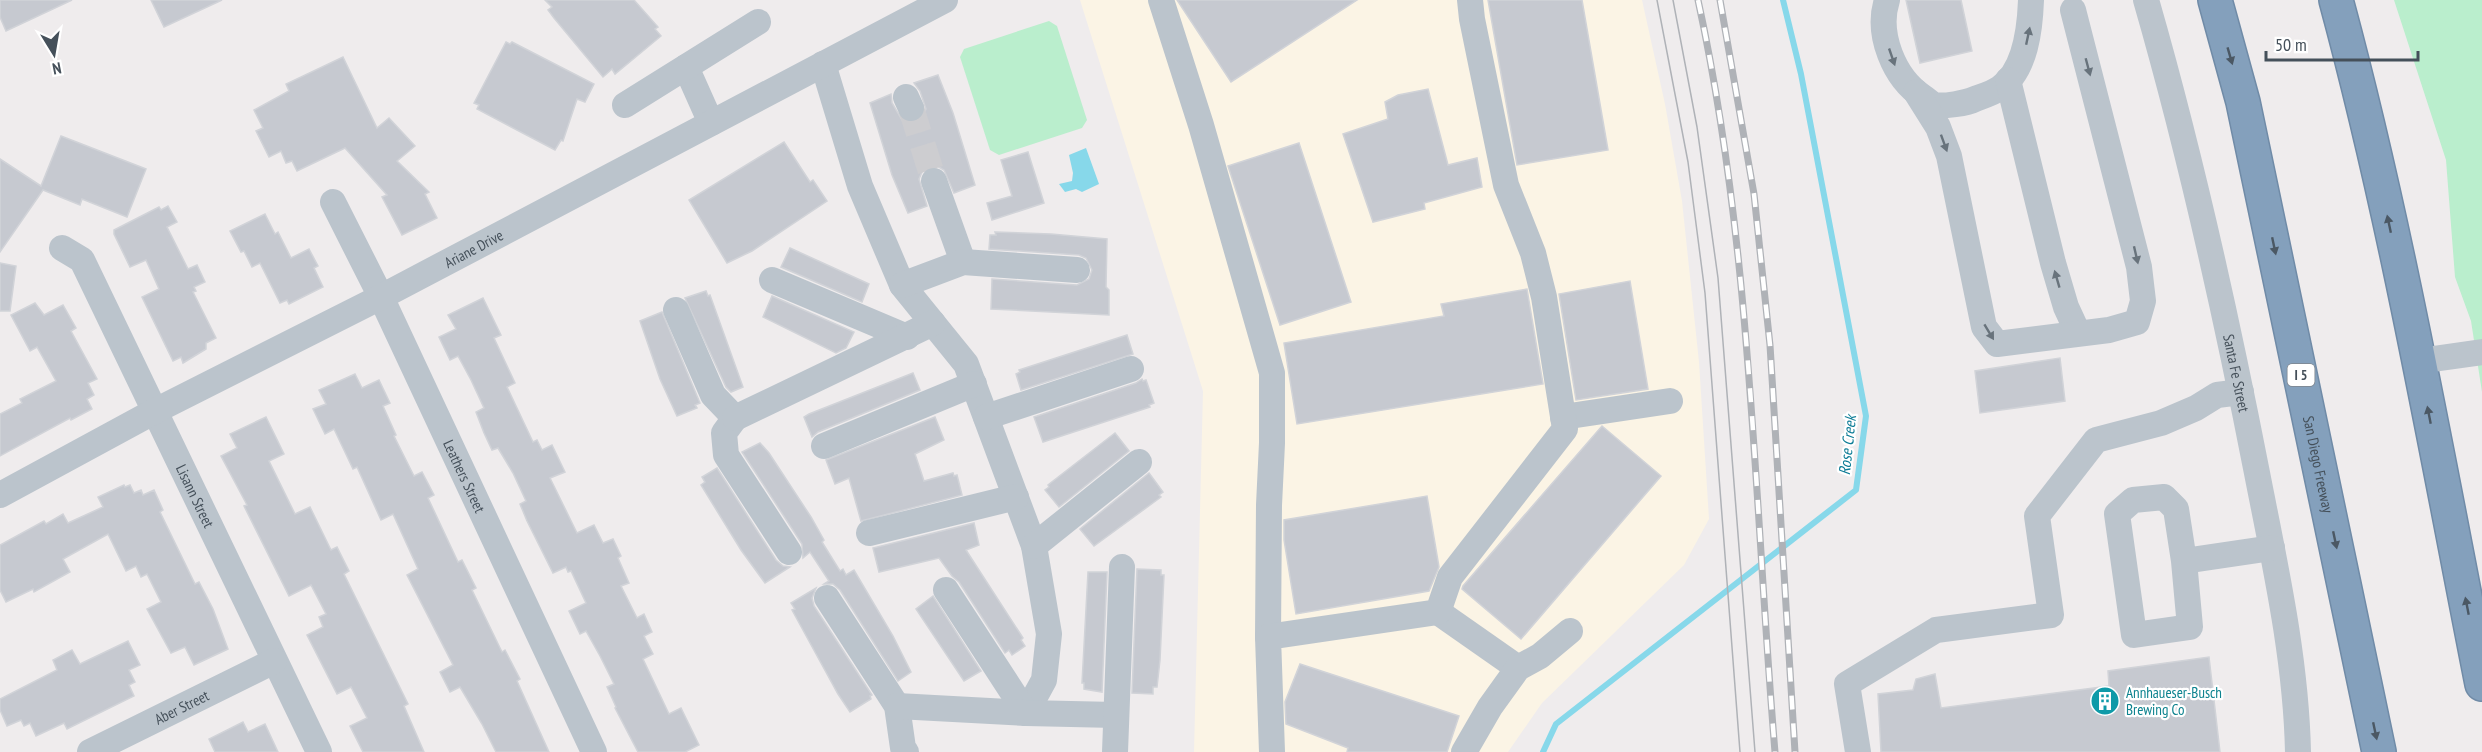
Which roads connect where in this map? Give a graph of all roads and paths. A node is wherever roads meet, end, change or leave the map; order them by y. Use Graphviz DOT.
graph roads {
  1 [pos="945,0"];
  2 [pos="1161,0"];
  3 [pos="1470,0"];
  4 [pos="1887,0"];
  5 [pos="2031,0"];
  6 [pos="2146,0"];
  7 [pos="2214,0"];
  8 [pos="2336,0"];
  9 [pos="2073,10"];
  10 [pos="758,22"];
  11 [pos="823,64"];
  12 [pos="686,67"];
  13 [pos="2007,80"];
  14 [pos="1916,92"];
  15 [pos="625,105"];
  16 [pos="711,123"];
  17 [pos="934,181"];
  18 [pos="333,202"];
  19 [pos="62,248"];
  20 [pos="963,262"];
  21 [pos="1077,270"];
  22 [pos="772,280"];
  23 [pos="902,285"];
  24 [pos="381,297"];
  25 [pos="676,309"];
  26 [pos="933,323"];
  27 [pos="2078,333"];
  28 [pos="907,337"];
  29 [pos="2482,352"];
  30 [pos="2419,362"];
  31 [pos="1131,369"];
  32 [pos="974,384"];
  33 [pos="2241,392"];
  34 [pos="1670,401"];
  35 [pos="155,411"];
  36 [pos="986,417"];
  37 [pos="1563,417"];
  38 [pos="735,418"];
  39 [pos="824,446"];
  40 [pos="1139,462"];
  41 [pos="0,495"];
  42 [pos="1016,497"];
  43 [pos="870,533"];
  44 [pos="1034,546"];
  45 [pos="2272,548"];
  46 [pos="789,552"];
  47 [pos="2184,561"];
  48 [pos="1122,567"];
  49 [pos="946,590"];
  50 [pos="827,598"];
  51 [pos="1438,612"];
  52 [pos="1570,631"];
  53 [pos="1268,637"];
  54 [pos="274,661"];
  55 [pos="1518,668"];
  56 [pos="2482,684"];
  57 [pos="897,706"];
  58 [pos="1026,713"];
  59 [pos="1116,715"];
  60 [pos="90,752"];
  61 [pos="319,752"];
  62 [pos="594,752"];
  63 [pos="906,752"];
  64 [pos="1115,752"];
  65 [pos="1272,752"];
  66 [pos="1464,752"];
  67 [pos="1858,752"];
  68 [pos="2298,752"];
  69 [pos="2379,752"];
  1 -- 11 [label="street, Ariane Drive"];
  2 -- 53 [label="street"];
  3 -- 37 [label="street"];
  4 -- 14 [label="street, one-way"];
  13 -- 5 [label="street, one-way"];
  6 -- 33 [label="street, Santa Fe Street"];
  7 -- 69 [label="highway, San Diego Freeway / I 5, one-way"];
  30 -- 8 [label="highway, one-way"];
  9 -- 27 [label="street, one-way"];
  10 -- 12 [label="street"];
  11 -- 16 [label="street, Ariane Drive"];
  11 -- 23 [label="street"];
  12 -- 15 [label="street"];
  12 -- 16 [label="street"];
  13 -- 14 [label="street"];
  27 -- 13 [label="street, one-way"];
  14 -- 27 [label="street, one-way"];
  16 -- 24 [label="street, Ariane Drive"];
  17 -- 20 [label="street"];
  18 -- 24 [label="street, Leathers Street"];
  19 -- 35 [label="street, Lisann Street"];
  20 -- 21 [label="street"];
  20 -- 23 [label="street"];
  22 -- 28 [label="street"];
  23 -- 26 [label="street"];
  24 -- 35 [label="street, Ariane Drive"];
  24 -- 62 [label="street, Leathers Street"];
  25 -- 38 [label="street"];
  26 -- 28 [label="street"];
  26 -- 32 [label="street"];
  28 -- 38 [label="street"];
  29 -- 30 [label="street"];
  56 -- 30 [label="highway, one-way"];
  31 -- 36 [label="street"];
  32 -- 36 [label="street"];
  32 -- 39 [label="street"];
  33 -- 45 [label="street, Santa Fe Street"];
  33 -- 67 [label="street"];
  34 -- 37 [label="street"];
  35 -- 41 [label="street, Ariane Drive"];
  35 -- 54 [label="street, Lisann Street"];
  36 -- 42 [label="street"];
  37 -- 51 [label="street"];
  38 -- 46 [label="street"];
  40 -- 44 [label="street"];
  42 -- 43 [label="street"];
  42 -- 44 [label="street"];
  44 -- 58 [label="street"];
  45 -- 47 [label="street"];
  45 -- 68 [label="street, Santa Fe Street"];
  47 -- 47 [label="street"];
  48 -- 59 [label="street"];
  49 -- 58 [label="street"];
  50 -- 57 [label="street"];
  51 -- 53 [label="street"];
  51 -- 55 [label="street"];
  52 -- 55 [label="street"];
  53 -- 65 [label="street"];
  54 -- 60 [label="street, Aber Street"];
  54 -- 61 [label="street, Lisann Street"];
  55 -- 66 [label="street"];
  57 -- 58 [label="street"];
  57 -- 63 [label="street"];
  58 -- 59 [label="street"];
  59 -- 64 [label="street"];
}
